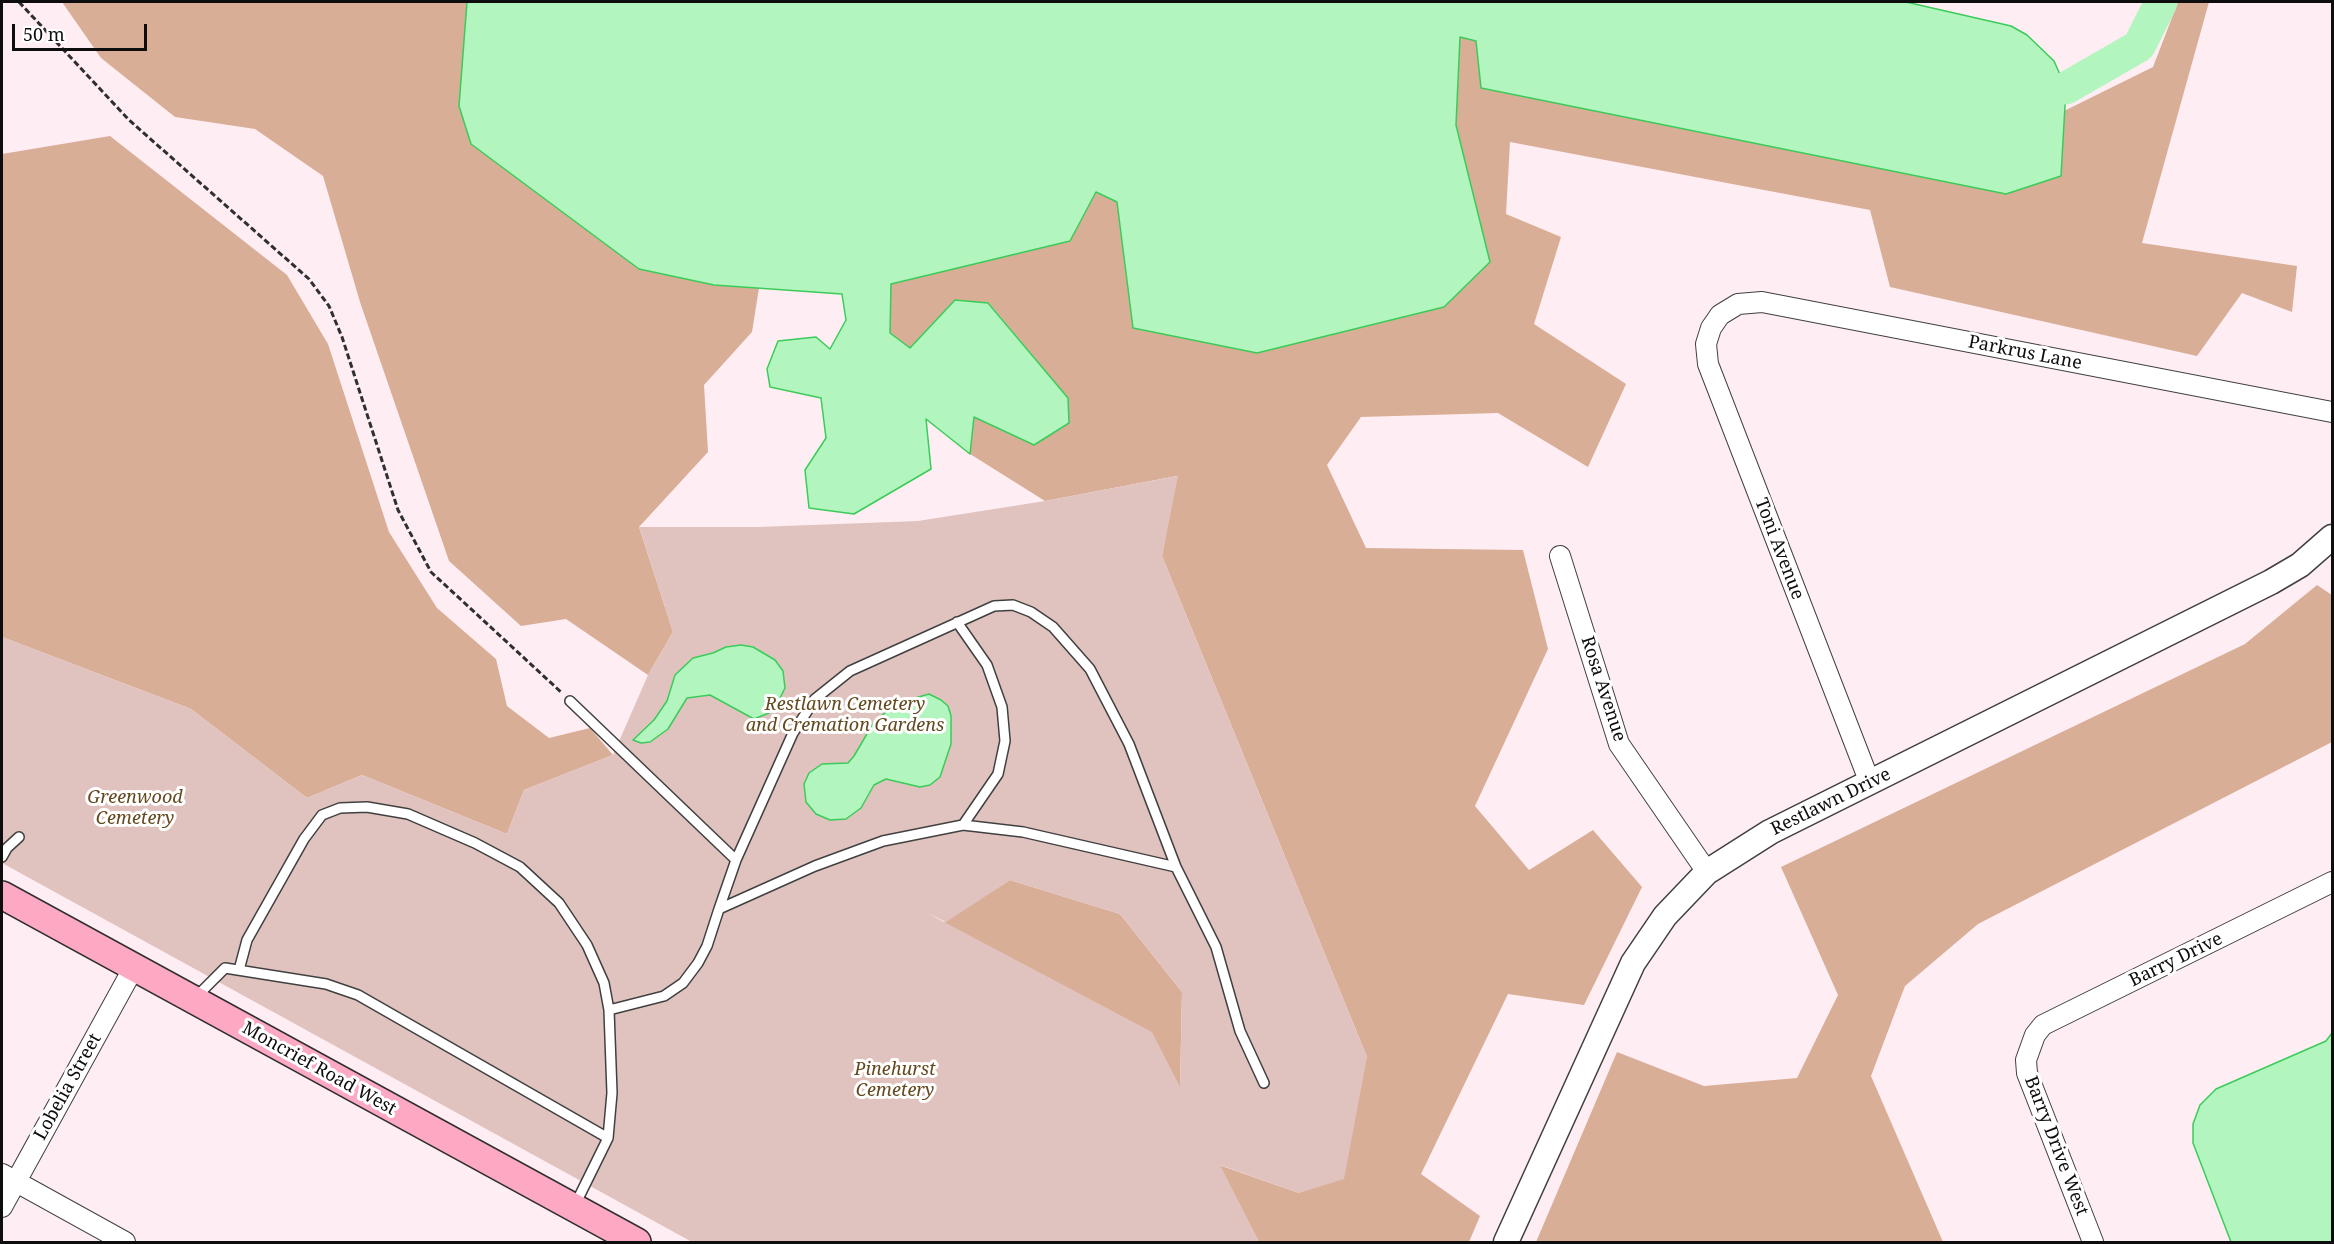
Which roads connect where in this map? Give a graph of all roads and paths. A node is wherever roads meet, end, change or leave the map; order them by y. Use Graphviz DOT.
graph roads {
  1 [pos="19,2"];
  2 [pos="1720,315"];
  3 [pos="2332,412"];
  4 [pos="2332,537"];
  5 [pos="1560,556"];
  6 [pos="957,622"];
  7 [pos="570,701"];
  8 [pos="1870,783"];
  9 [pos="963,825"];
  10 [pos="19,837"];
  11 [pos="2,857"];
  12 [pos="736,860"];
  13 [pos="1176,867"];
  14 [pos="1707,872"];
  15 [pos="2332,882"];
  16 [pos="2,895"];
  17 [pos="719,909"];
  18 [pos="134,967"];
  19 [pos="239,970"];
  20 [pos="193,1000"];
  21 [pos="609,1010"];
  22 [pos="2029,1048"];
  23 [pos="1264,1083"];
  24 [pos="608,1138"];
  25 [pos="8,1178"];
  26 [pos="2,1207"];
  27 [pos="574,1208"];
  28 [pos="126,1242"];
  29 [pos="637,1242"];
  30 [pos="1506,1242"];
  31 [pos="2093,1242"];
  1 -- 7 [label="path"];
  2 -- 3 [label="street, Parkrus Lane"];
  2 -- 8 [label="street, Toni Avenue"];
  4 -- 8 [label="street, Restlawn Drive"];
  5 -- 14 [label="street, Rosa Avenue"];
  6 -- 9 [label="lane"];
  6 -- 12 [label="lane"];
  6 -- 13 [label="lane"];
  7 -- 12 [label="lane"];
  8 -- 14 [label="street, Restlawn Drive"];
  9 -- 13 [label="lane"];
  9 -- 17 [label="lane"];
  10 -- 11 [label="lane"];
  12 -- 17 [label="lane"];
  13 -- 23 [label="lane"];
  14 -- 30 [label="street, Restlawn Drive"];
  15 -- 22 [label="street, Barry Drive"];
  16 -- 18 [label="main road, Moncrief Road West"];
  17 -- 21 [label="lane"];
  18 -- 20 [label="main road, Moncrief Road West"];
  18 -- 25 [label="street, Lobelia Street"];
  19 -- 20 [label="lane"];
  19 -- 21 [label="lane"];
  19 -- 24 [label="lane"];
  20 -- 27 [label="main road, Moncrief Road West"];
  21 -- 24 [label="lane"];
  22 -- 31 [label="street, Barry Drive West"];
  24 -- 27 [label="lane"];
  25 -- 26 [label="street, Lobelia Street"];
  25 -- 28 [label="street"];
  27 -- 29 [label="main road, Moncrief Road West"];
}
